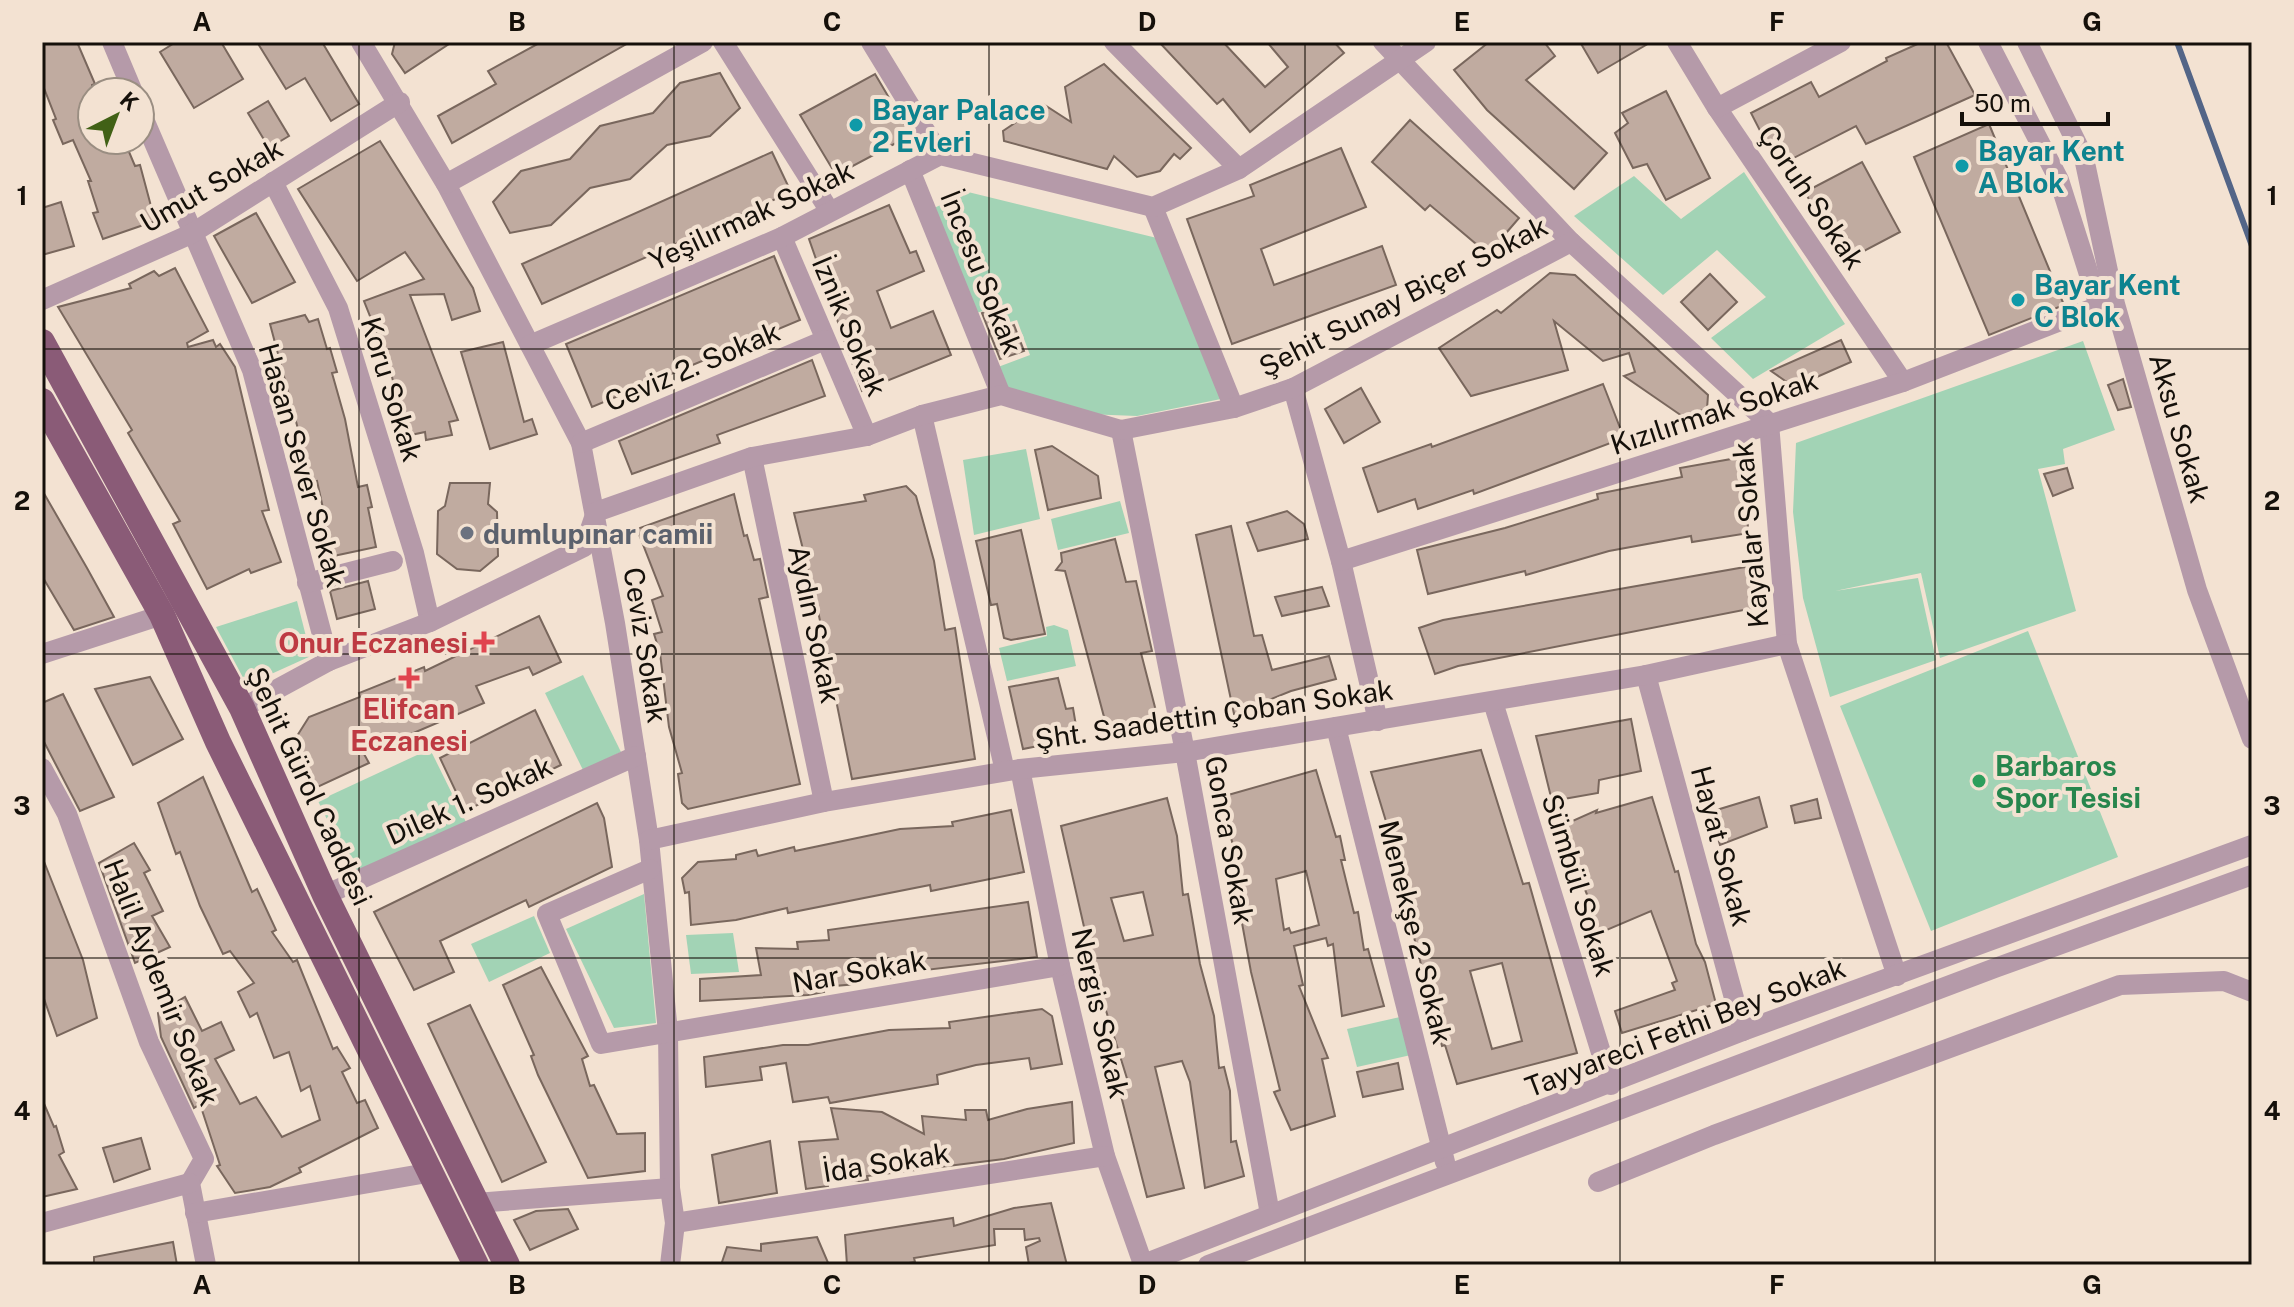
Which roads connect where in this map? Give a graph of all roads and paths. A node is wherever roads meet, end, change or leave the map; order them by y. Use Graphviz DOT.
graph roads {
  1 [pos="112,42"];
  2 [pos="361,42"];
  3 [pos="703,42"];
  4 [pos="723,42"];
  5 [pos="871,42"];
  6 [pos="1114,42"];
  7 [pos="1383,42"];
  8 [pos="1426,42"];
  9 [pos="1677,42"];
  10 [pos="1841,42"];
  11 [pos="1988,42"];
  12 [pos="2027,42"];
  13 [pos="1400,59"];
  14 [pos="126,76"];
  15 [pos="400,102"];
  16 [pos="1717,108"];
  17 [pos="156,149"];
  18 [pos="940,155"];
  19 [pos="1239,169"];
  20 [pos="910,170"];
  21 [pos="273,182"];
  22 [pos="446,184"];
  23 [pos="1153,207"];
  24 [pos="829,210"];
  25 [pos="191,234"];
  26 [pos="782,237"];
  27 [pos="1571,242"];
  28 [pos="42,300"];
  29 [pos="825,340"];
  30 [pos="42,342"];
  31 [pos="530,345"];
  32 [pos="1903,382"];
  33 [pos="1293,388"];
  34 [pos="1001,395"];
  35 [pos="42,401"];
  36 [pos="1234,408"];
  37 [pos="922,415"];
  38 [pos="1769,423"];
  39 [pos="1121,430"];
  40 [pos="867,436"];
  41 [pos="581,443"];
  42 [pos="752,457"];
  43 [pos="596,512"];
  44 [pos="393,561"];
  45 [pos="1341,561"];
  46 [pos="307,583"];
  47 [pos="162,615"];
  48 [pos="430,622"];
  49 [pos="1787,644"];
  50 [pos="42,654"];
  51 [pos="329,661"];
  52 [pos="1646,675"];
  53 [pos="1493,702"];
  54 [pos="242,708"];
  55 [pos="1378,721"];
  56 [pos="210,725"];
  57 [pos="1336,727"];
  58 [pos="2252,739"];
  59 [pos="1185,752"];
  60 [pos="636,756"];
  61 [pos="42,768"];
  62 [pos="1013,770"];
  63 [pos="824,802"];
  64 [pos="649,840"];
  65 [pos="2252,845"];
  66 [pos="650,869"];
  67 [pos="2252,875"];
  68 [pos="325,895"];
  69 [pos="1060,966"];
  70 [pos="1897,976"];
  71 [pos="2252,992"];
  72 [pos="1743,1031"];
  73 [pos="668,1032"];
  74 [pos="1611,1085"];
  75 [pos="1442,1150"];
  76 [pos="1105,1156"];
  77 [pos="433,1172"];
  78 [pos="1449,1176"];
  79 [pos="1598,1182"];
  80 [pos="190,1183"];
  81 [pos="670,1188"];
  82 [pos="476,1203"];
  83 [pos="195,1213"];
  84 [pos="1270,1214"];
  85 [pos="42,1223"];
  86 [pos="675,1223"];
  87 [pos="1142,1264"];
  88 [pos="206,1265"];
  89 [pos="476,1265"];
  90 [pos="507,1265"];
  91 [pos="670,1265"];
  92 [pos="1208,1265"];
  1 -- 14 [label="street"];
  2 -- 15 [label="street, Ceviz Sokak"];
  3 -- 22 [label="street"];
  4 -- 24 [label="street"];
  5 -- 18 [label="street, İncesu Sokak"];
  6 -- 19 [label="street"];
  7 -- 13 [label="street, Kayalar Sokak"];
  8 -- 13 [label="street"];
  9 -- 16 [label="street, Çoruh Sokak"];
  10 -- 16 [label="street"];
  11 -- 32 [label="street, Kızılırmak Sokak"];
  12 -- 58 [label="street, Aksu Sokak"];
  13 -- 19 [label="street"];
  13 -- 27 [label="street, Kayalar Sokak"];
  15 -- 21 [label="street, Umut Sokak"];
  15 -- 22 [label="street, Ceviz Sokak"];
  16 -- 32 [label="street, Çoruh Sokak"];
  17 -- 25 [label="street, Hasan Sever Sokak"];
  18 -- 20 [label="street, Yeşilırmak Sokak"];
  18 -- 23 [label="street"];
  19 -- 23 [label="street"];
  20 -- 24 [label="street, Yeşilırmak Sokak"];
  20 -- 34 [label="street, İncesu Sokak"];
  21 -- 25 [label="street, Umut Sokak"];
  21 -- 48 [label="street, Koru Sokak"];
  22 -- 31 [label="street, Ceviz Sokak"];
  23 -- 36 [label="street"];
  24 -- 26 [label="street, Yeşilırmak Sokak"];
  25 -- 28 [label="street, Umut Sokak"];
  25 -- 46 [label="street, Hasan Sever Sokak"];
  26 -- 29 [label="street, İznik Sokak"];
  26 -- 31 [label="street, Yeşilırmak Sokak"];
  27 -- 33 [label="street, Şehit Sunay Biçer Sokak"];
  27 -- 38 [label="street, Kayalar Sokak"];
  29 -- 40 [label="street, İznik Sokak"];
  29 -- 41 [label="street, Ceviz 2. Sokak"];
  30 -- 54 [label="main road, Şehit Gürol Caddesi"];
  31 -- 41 [label="street, Ceviz Sokak"];
  32 -- 38 [label="street, Kızılırmak Sokak"];
  33 -- 36 [label="street, Şehit Sunay Biçer Sokak"];
  33 -- 45 [label="street"];
  34 -- 37 [label="street"];
  34 -- 39 [label="street, Şehit Sunay Biçer Sokak"];
  35 -- 47 [label="main road"];
  36 -- 39 [label="street, Şehit Sunay Biçer Sokak"];
  37 -- 40 [label="street"];
  37 -- 62 [label="street, Nergis Sokak"];
  38 -- 45 [label="street, Kızılırmak Sokak"];
  38 -- 49 [label="street, Kayalar Sokak"];
  39 -- 59 [label="street, Gonca Sokak"];
  40 -- 42 [label="street"];
  41 -- 43 [label="street, Ceviz Sokak"];
  42 -- 43 [label="street"];
  42 -- 63 [label="street, Aydın Sokak"];
  43 -- 48 [label="street"];
  43 -- 60 [label="street, Ceviz Sokak"];
  44 -- 46 [label="street"];
  45 -- 55 [label="street"];
  46 -- 51 [label="street, Hasan Sever Sokak"];
  47 -- 50 [label="street"];
  47 -- 56 [label="main road"];
  48 -- 51 [label="street"];
  49 -- 52 [label="street, Şht. Saadettin Çoban Sokak"];
  49 -- 70 [label="street, Kayalar Sokak"];
  51 -- 54 [label="street"];
  52 -- 53 [label="street, Şht. Saadettin Çoban Sokak"];
  52 -- 72 [label="street, Hayat Sokak"];
  53 -- 55 [label="street, Şht. Saadettin Çoban Sokak"];
  53 -- 74 [label="street, Sümbül Sokak"];
  54 -- 56 [label="main road"];
  54 -- 68 [label="main road, Şehit Gürol Caddesi"];
  55 -- 57 [label="street, Şht. Saadettin Çoban Sokak"];
  56 -- 77 [label="main road"];
  57 -- 59 [label="street, Şht. Saadettin Çoban Sokak"];
  57 -- 75 [label="street, Menekşe 2 Sokak"];
  59 -- 62 [label="street, Şht. Saadettin Çoban Sokak"];
  59 -- 84 [label="street, Gonca Sokak"];
  60 -- 64 [label="street, Ceviz Sokak"];
  60 -- 68 [label="street, Dilek 1. Sokak"];
  61 -- 80 [label="street, Halil Aydemir Sokak"];
  62 -- 63 [label="street, Şht. Saadettin Çoban Sokak"];
  62 -- 69 [label="street, Nergis Sokak"];
  63 -- 64 [label="street, Şht. Saadettin Çoban Sokak"];
  64 -- 66 [label="street, Ceviz Sokak"];
  65 -- 70 [label="street, Tayyareci Fethi Bey Sokak"];
  66 -- 73 [label="street, Ceviz Sokak"];
  66 -- 73 [label="street, Nar Sokak"];
  67 -- 78 [label="street, Tayyareci Fethi Bey Sokak"];
  68 -- 82 [label="main road, Şehit Gürol Caddesi"];
  69 -- 73 [label="street, Nar Sokak"];
  69 -- 76 [label="street, Nergis Sokak"];
  70 -- 72 [label="street, Tayyareci Fethi Bey Sokak"];
  71 -- 79 [label="street"];
  72 -- 74 [label="street, Tayyareci Fethi Bey Sokak"];
  73 -- 81 [label="street, Ceviz Sokak"];
  74 -- 75 [label="street, Tayyareci Fethi Bey Sokak"];
  75 -- 78 [label="street, Menekşe 2 Sokak"];
  75 -- 84 [label="street, Tayyareci Fethi Bey Sokak"];
  76 -- 86 [label="street, İda Sokak"];
  76 -- 87 [label="street, Nergis Sokak"];
  77 -- 83 [label="street"];
  77 -- 89 [label="main road"];
  78 -- 92 [label="street, Tayyareci Fethi Bey Sokak"];
  80 -- 83 [label="street, Halil Aydemir Sokak"];
  80 -- 85 [label="street"];
  81 -- 82 [label="street"];
  81 -- 86 [label="street, Ceviz Sokak"];
  82 -- 90 [label="main road, Şehit Gürol Caddesi"];
  83 -- 88 [label="street, Halil Aydemir Sokak"];
  84 -- 87 [label="street, Tayyareci Fethi Bey Sokak"];
  86 -- 91 [label="street, Ceviz Sokak"];
}
